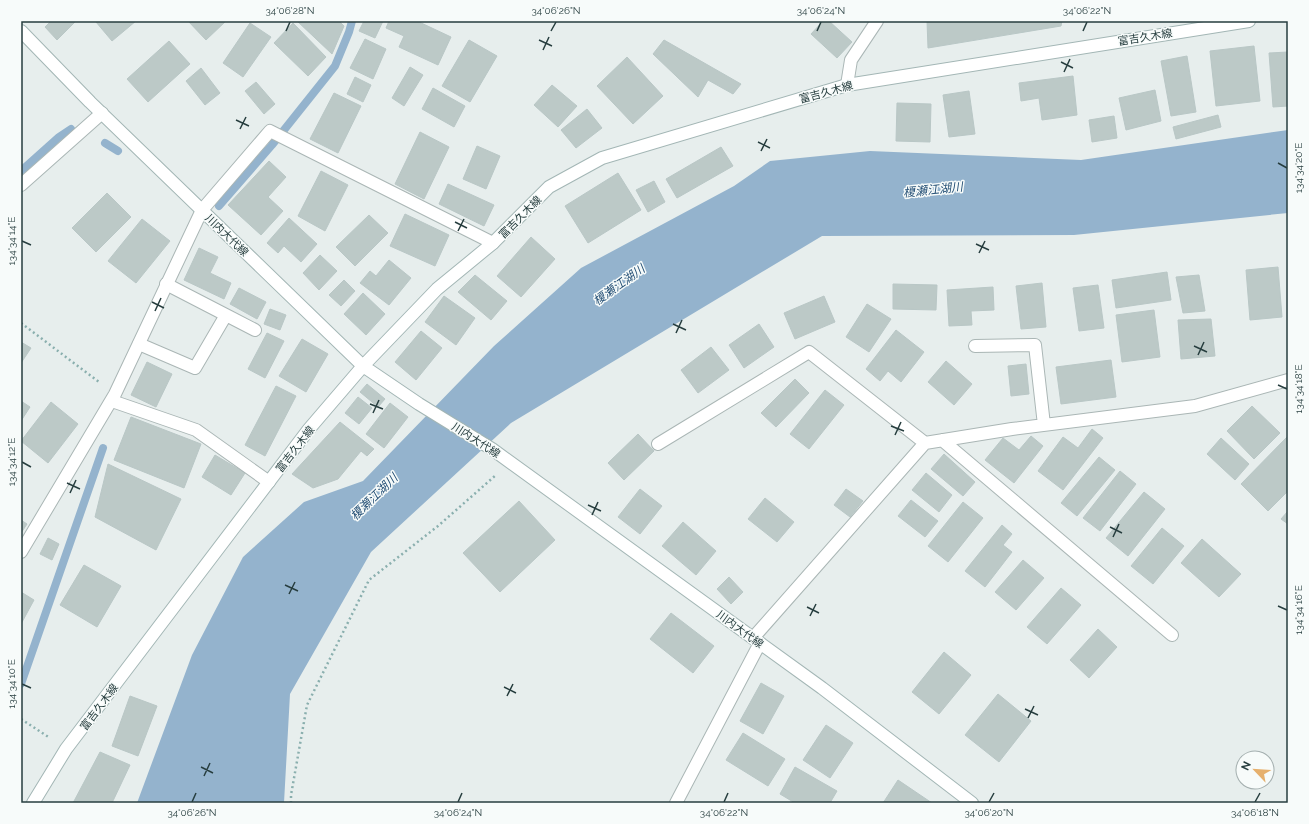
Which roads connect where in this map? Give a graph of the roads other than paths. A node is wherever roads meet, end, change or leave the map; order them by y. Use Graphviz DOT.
graph roads {
  1 [pos="877,21"];
  2 [pos="1249,21"];
  3 [pos="21,31"];
  4 [pos="847,84"];
  5 [pos="102,113"];
  6 [pos="21,185"];
  7 [pos="202,210"];
  8 [pos="493,243"];
  9 [pos="166,284"];
  10 [pos="226,315"];
  11 [pos="255,330"];
  12 [pos="138,344"];
  13 [pos="975,346"];
  14 [pos="363,366"];
  15 [pos="1288,380"];
  16 [pos="113,397"];
  17 [pos="1044,425"];
  18 [pos="942,440"];
  19 [pos="925,442"];
  20 [pos="658,444"];
  21 [pos="270,482"];
  22 [pos="21,552"];
  23 [pos="1172,636"];
  24 [pos="756,641"];
  25 [pos="33,803"];
  26 [pos="676,803"];
  27 [pos="972,803"];
  1 -- 4 [label="main road"];
  2 -- 4 [label="main road, 富吉久木線"];
  3 -- 5 [label="main road, 川内大代線"];
  4 -- 8 [label="main road, 富吉久木線"];
  5 -- 6 [label="main road"];
  5 -- 7 [label="main road, 川内大代線"];
  7 -- 8 [label="main road"];
  7 -- 9 [label="main road"];
  7 -- 14 [label="main road, 川内大代線"];
  8 -- 14 [label="main road, 富吉久木線"];
  9 -- 10 [label="main road"];
  9 -- 12 [label="main road"];
  10 -- 11 [label="main road"];
  10 -- 12 [label="main road"];
  12 -- 16 [label="main road"];
  13 -- 17 [label="main road"];
  14 -- 21 [label="main road, 富吉久木線"];
  14 -- 24 [label="main road, 川内大代線"];
  15 -- 17 [label="main road"];
  16 -- 21 [label="main road"];
  16 -- 22 [label="main road"];
  17 -- 18 [label="main road"];
  18 -- 19 [label="main road"];
  18 -- 23 [label="main road"];
  19 -- 20 [label="main road"];
  19 -- 24 [label="main road"];
  21 -- 25 [label="main road, 富吉久木線"];
  24 -- 26 [label="main road"];
  24 -- 27 [label="main road, 川内大代線"];
}
